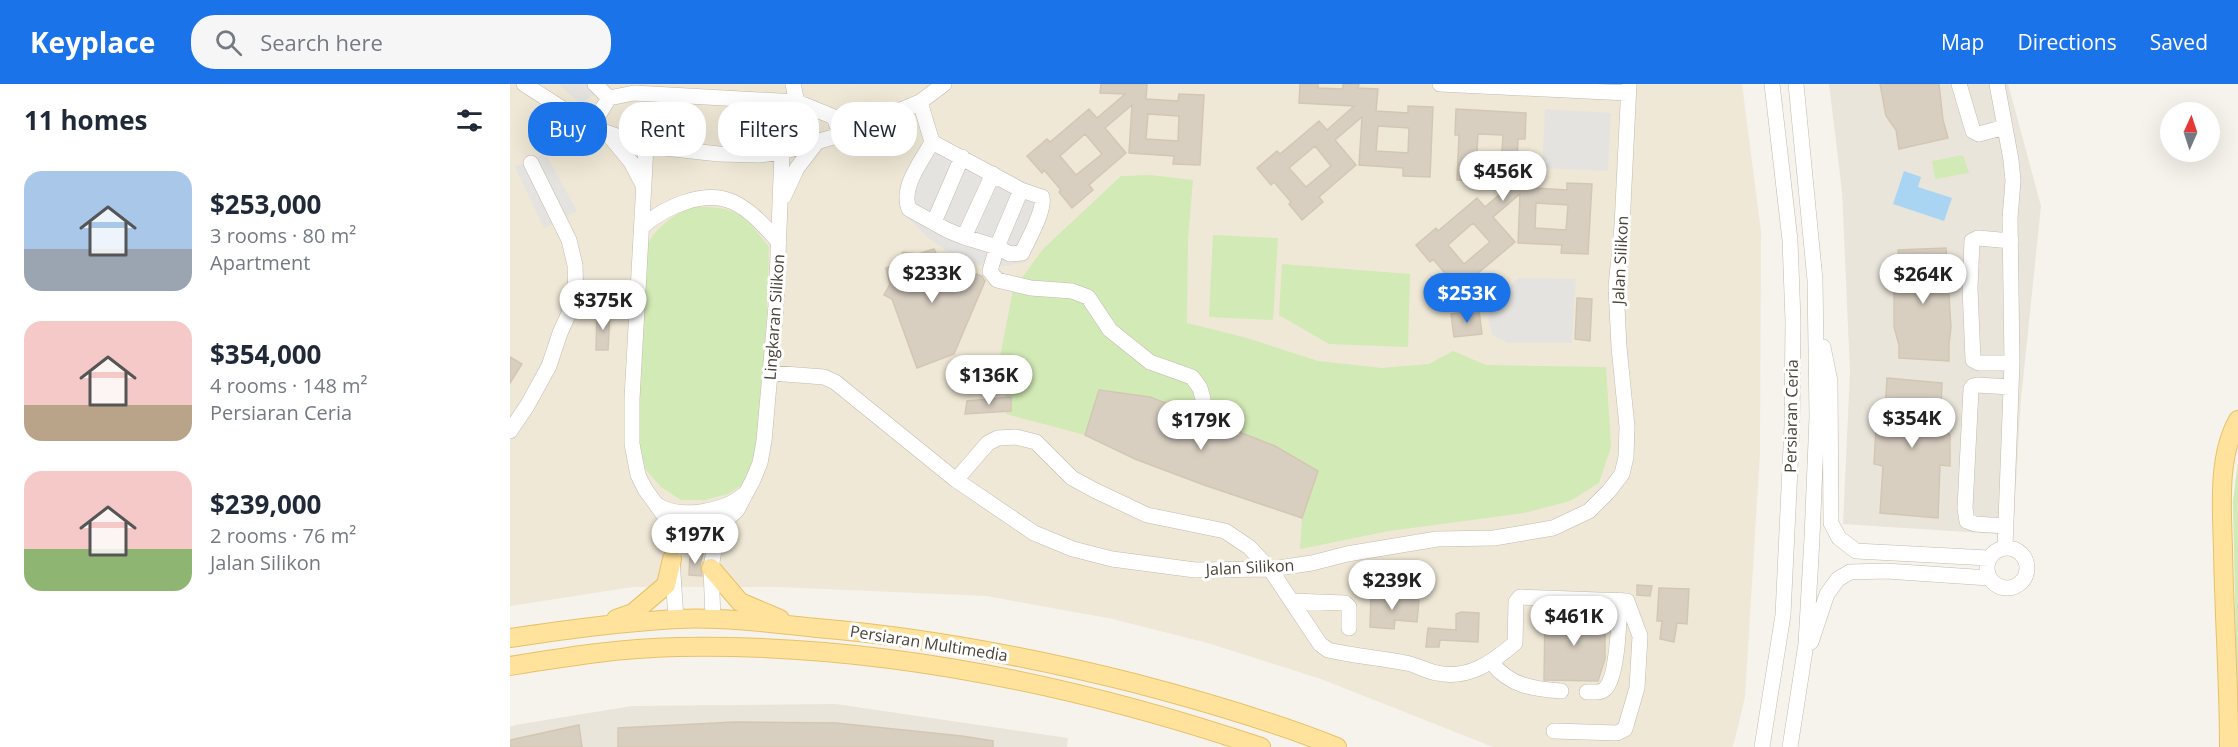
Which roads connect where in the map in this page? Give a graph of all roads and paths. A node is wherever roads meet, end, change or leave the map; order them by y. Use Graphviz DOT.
graph roads {
  1 [pos="524,84"];
  2 [pos="595,84"];
  3 [pos="653,84"];
  4 [pos="793,84"];
  5 [pos="944,84"];
  6 [pos="1440,84"];
  7 [pos="1772,84"];
  8 [pos="1796,84"];
  9 [pos="1959,84"];
  10 [pos="1997,84"];
  11 [pos="1628,89"];
  12 [pos="634,93"];
  13 [pos="609,98"];
  14 [pos="552,102"];
  15 [pos="607,102"];
  16 [pos="797,102"];
  17 [pos="920,102"];
  18 [pos="917,103"];
  19 [pos="2005,127"];
  20 [pos="607,133"];
  21 [pos="619,137"];
  22 [pos="932,141"];
  23 [pos="645,156"];
  24 [pos="782,156"];
  25 [pos="806,156"];
  26 [pos="962,157"];
  27 [pos="531,163"];
  28 [pos="993,174"];
  29 [pos="643,185"];
  30 [pos="1021,190"];
  31 [pos="781,204"];
  32 [pos="934,222"];
  33 [pos="643,226"];
  34 [pos="964,237"];
  35 [pos="2012,240"];
  36 [pos="779,242"];
  37 [pos="997,247"];
  38 [pos="576,298"];
  39 [pos="638,300"];
  40 [pos="1817,315"];
  41 [pos="2012,363"];
  42 [pos="771,374"];
  43 [pos="2010,387"];
  44 [pos="1203,399"];
  45 [pos="2238,420"];
  46 [pos="510,431"];
  47 [pos="753,480"];
  48 [pos="956,480"];
  49 [pos="656,503"];
  50 [pos="2006,526"];
  51 [pos="2005,547"];
  52 [pos="1989,558"];
  53 [pos="672,559"];
  54 [pos="711,568"];
  55 [pos="1270,569"];
  56 [pos="1989,578"];
  57 [pos="1620,600"];
  58 [pos="1292,601"];
  59 [pos="676,619"];
  60 [pos="712,619"];
  61 [pos="794,626"];
  62 [pos="1349,628"];
  63 [pos="573,629"];
  64 [pos="510,638"];
  65 [pos="1492,663"];
  66 [pos="510,666"];
  67 [pos="2238,681"];
  68 [pos="1801,682"];
  69 [pos="1561,691"];
  70 [pos="1587,692"];
  71 [pos="1554,731"];
  72 [pos="2229,740"];
  73 [pos="1261,747"];
  74 [pos="1337,747"];
  75 [pos="1762,747"];
  76 [pos="1790,747"];
  1 -- 14 [label="street"];
  2 -- 13 [label="street"];
  3 -- 12 [label="street"];
  4 -- 16 [label="street"];
  5 -- 17 [label="street"];
  6 -- 11 [label="street"];
  7 -- 75 [label="street, Persiaran Ceria"];
  8 -- 40 [label="street, Persiaran Ceria"];
  9 -- 19 [label="street"];
  10 -- 19 [label="street"];
  11 -- 55 [label="street, Jalan Silikon"];
  12 -- 13 [label="street"];
  12 -- 16 [label="street"];
  13 -- 15 [label="street"];
  17 -- 18 [label="street"];
  17 -- 22 [label="street"];
  19 -- 35 [label="street"];
  20 -- 21 [label="street"];
  20 -- 29 [label="street"];
  22 -- 26 [label="street"];
  22 -- 32 [label="street"];
  23 -- 29 [label="street"];
  24 -- 31 [label="street, Lingkaran Silikon"];
  25 -- 31 [label="street"];
  26 -- 28 [label="street"];
  26 -- 32 [label="street"];
  27 -- 38 [label="street"];
  28 -- 30 [label="street"];
  28 -- 34 [label="street"];
  29 -- 33 [label="street"];
  30 -- 37 [label="street"];
  30 -- 37 [label="street"];
  31 -- 36 [label="street, Lingkaran Silikon"];
  32 -- 34 [label="street"];
  33 -- 36 [label="street"];
  33 -- 39 [label="street"];
  34 -- 37 [label="street"];
  35 -- 41 [label="street"];
  35 -- 41 [label="street"];
  36 -- 42 [label="street, Lingkaran Silikon"];
  37 -- 44 [label="street"];
  38 -- 39 [label="street"];
  38 -- 46 [label="street"];
  39 -- 49 [label="street"];
  40 -- 52 [label="street"];
  40 -- 68 [label="street, Persiaran Ceria"];
  41 -- 43 [label="street"];
  42 -- 47 [label="street, Lingkaran Silikon"];
  42 -- 48 [label="street, Jalan Silikon"];
  43 -- 50 [label="street"];
  43 -- 50 [label="street"];
  45 -- 72 [label="main road"];
  47 -- 49 [label="street, Lingkaran Silikon"];
  47 -- 54 [label="street, Lingkaran Silikon"];
  48 -- 55 [label="street, Jalan Silikon"];
  48 -- 55 [label="street"];
  49 -- 53 [label="street"];
  50 -- 51 [label="street"];
  51 -- 52 [label="street"];
  51 -- 56 [label="street"];
  52 -- 56 [label="street"];
  53 -- 59 [label="street"];
  53 -- 63 [label="main road"];
  54 -- 60 [label="street, Lingkaran Silikon"];
  54 -- 61 [label="main road"];
  55 -- 58 [label="street"];
  56 -- 68 [label="street"];
  57 -- 65 [label="street"];
  57 -- 70 [label="street"];
  57 -- 71 [label="street"];
  58 -- 62 [label="street"];
  58 -- 65 [label="street"];
  59 -- 60 [label="main road, Persiaran Multimedia"];
  59 -- 63 [label="main road, Persiaran Multimedia"];
  60 -- 61 [label="main road, Persiaran Multimedia"];
  61 -- 74 [label="main road, Persiaran Multimedia"];
  63 -- 64 [label="main road, Persiaran Multimedia"];
  65 -- 69 [label="street"];
  66 -- 73 [label="main road, Persiaran Multimedia"];
  67 -- 72 [label="street"];
  68 -- 76 [label="street, Persiaran Ceria"];
}
